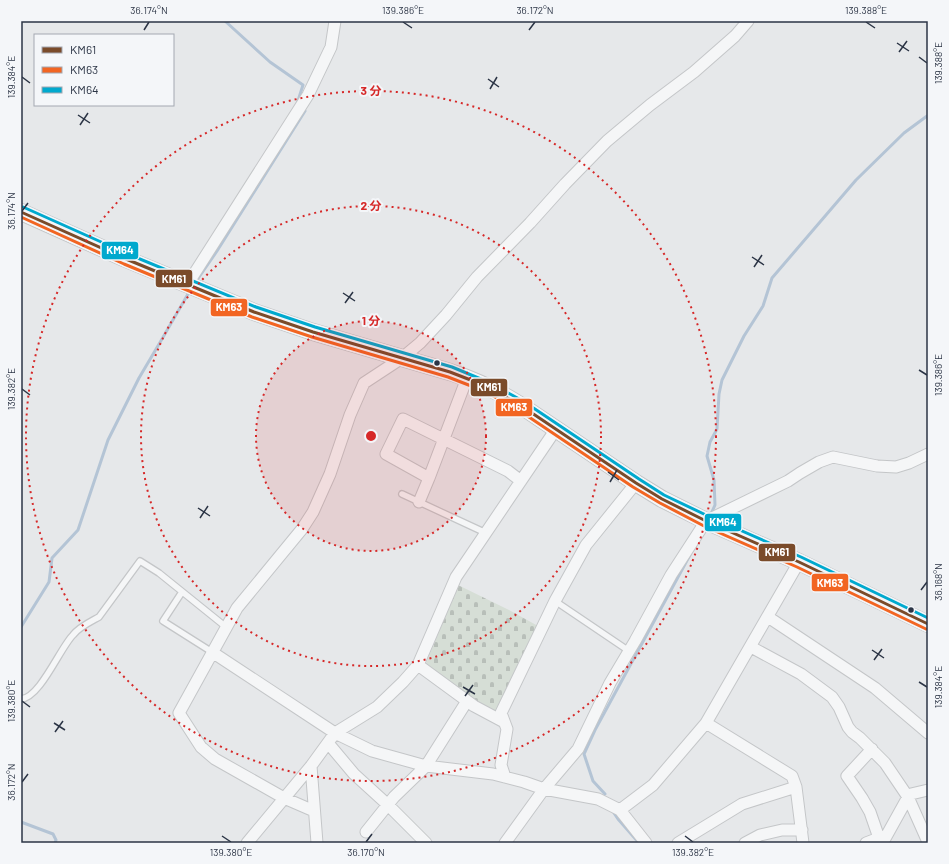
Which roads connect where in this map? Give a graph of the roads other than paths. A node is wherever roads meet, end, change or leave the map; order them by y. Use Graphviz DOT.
graph roads {
  1 [pos="336,21"];
  2 [pos="748,21"];
  3 [pos="21,212"];
  4 [pos="188,285"];
  5 [pos="402,358"];
  6 [pos="467,378"];
  7 [pos="556,429"];
  8 [pos="444,440"];
  9 [pos="928,454"];
  10 [pos="429,478"];
  11 [pos="521,481"];
  12 [pos="636,483"];
  13 [pos="402,494"];
  14 [pos="419,502"];
  15 [pos="706,521"];
  16 [pos="486,533"];
  17 [pos="799,562"];
  18 [pos="182,592"];
  19 [pos="554,601"];
  20 [pos="768,617"];
  21 [pos="928,624"];
  22 [pos="226,627"];
  23 [pos="751,647"];
  24 [pos="629,651"];
  25 [pos="212,652"];
  26 [pos="418,665"];
  27 [pos="21,699"];
  28 [pos="467,701"];
  29 [pos="504,722"];
  30 [pos="706,723"];
  31 [pos="928,732"];
  32 [pos="335,733"];
  33 [pos="328,743"];
  34 [pos="872,749"];
  35 [pos="310,766"];
  36 [pos="426,766"];
  37 [pos="506,777"];
  38 [pos="796,787"];
  39 [pos="544,789"];
  40 [pos="928,790"];
  41 [pos="908,797"];
  42 [pos="284,798"];
  43 [pos="388,805"];
  44 [pos="620,810"];
  45 [pos="314,811"];
  46 [pos="802,830"];
  47 [pos="366,832"];
  48 [pos="881,841"];
  49 [pos="316,842"];
  50 [pos="928,842"];
  51 [pos="247,843"];
  52 [pos="426,843"];
  53 [pos="505,843"];
  54 [pos="646,843"];
  55 [pos="678,843"];
  56 [pos="745,843"];
  57 [pos="803,843"];
  58 [pos="866,843"];
  1 -- 4 [label="street"];
  2 -- 5 [label="street"];
  3 -- 4 [label="main road"];
  4 -- 5 [label="main road"];
  5 -- 6 [label="main road"];
  5 -- 22 [label="street"];
  6 -- 7 [label="main road"];
  6 -- 8 [label="street"];
  7 -- 11 [label="street"];
  7 -- 12 [label="main road"];
  8 -- 10 [label="street"];
  8 -- 10 [label="street"];
  8 -- 11 [label="street"];
  9 -- 15 [label="street"];
  10 -- 14 [label="street"];
  11 -- 16 [label="street"];
  12 -- 15 [label="main road"];
  12 -- 19 [label="street"];
  13 -- 14 [label="lane"];
  14 -- 16 [label="lane"];
  15 -- 17 [label="main road"];
  15 -- 24 [label="street"];
  16 -- 26 [label="street"];
  17 -- 20 [label="street"];
  17 -- 21 [label="main road"];
  18 -- 22 [label="lane"];
  18 -- 25 [label="lane"];
  18 -- 27 [label="lane"];
  19 -- 24 [label="lane"];
  19 -- 29 [label="street"];
  20 -- 23 [label="street"];
  20 -- 31 [label="street"];
  22 -- 25 [label="street"];
  23 -- 30 [label="street"];
  23 -- 34 [label="street"];
  24 -- 39 [label="street"];
  25 -- 32 [label="street"];
  25 -- 42 [label="street"];
  26 -- 28 [label="street"];
  26 -- 32 [label="street"];
  28 -- 29 [label="street"];
  28 -- 36 [label="street"];
  29 -- 37 [label="street"];
  30 -- 38 [label="street"];
  30 -- 44 [label="street"];
  32 -- 33 [label="street"];
  32 -- 36 [label="street"];
  33 -- 35 [label="street"];
  33 -- 43 [label="street"];
  34 -- 41 [label="street"];
  34 -- 48 [label="street"];
  35 -- 42 [label="street"];
  35 -- 45 [label="street"];
  36 -- 37 [label="street"];
  36 -- 43 [label="street"];
  37 -- 39 [label="street"];
  38 -- 46 [label="street"];
  38 -- 55 [label="street"];
  39 -- 44 [label="street"];
  39 -- 53 [label="street"];
  40 -- 41 [label="street"];
  41 -- 48 [label="street"];
  41 -- 50 [label="street"];
  42 -- 45 [label="street"];
  42 -- 51 [label="street"];
  43 -- 47 [label="street"];
  43 -- 52 [label="street"];
  44 -- 54 [label="street"];
  45 -- 49 [label="street"];
  46 -- 56 [label="street"];
  46 -- 57 [label="street"];
  48 -- 58 [label="street"];
}
